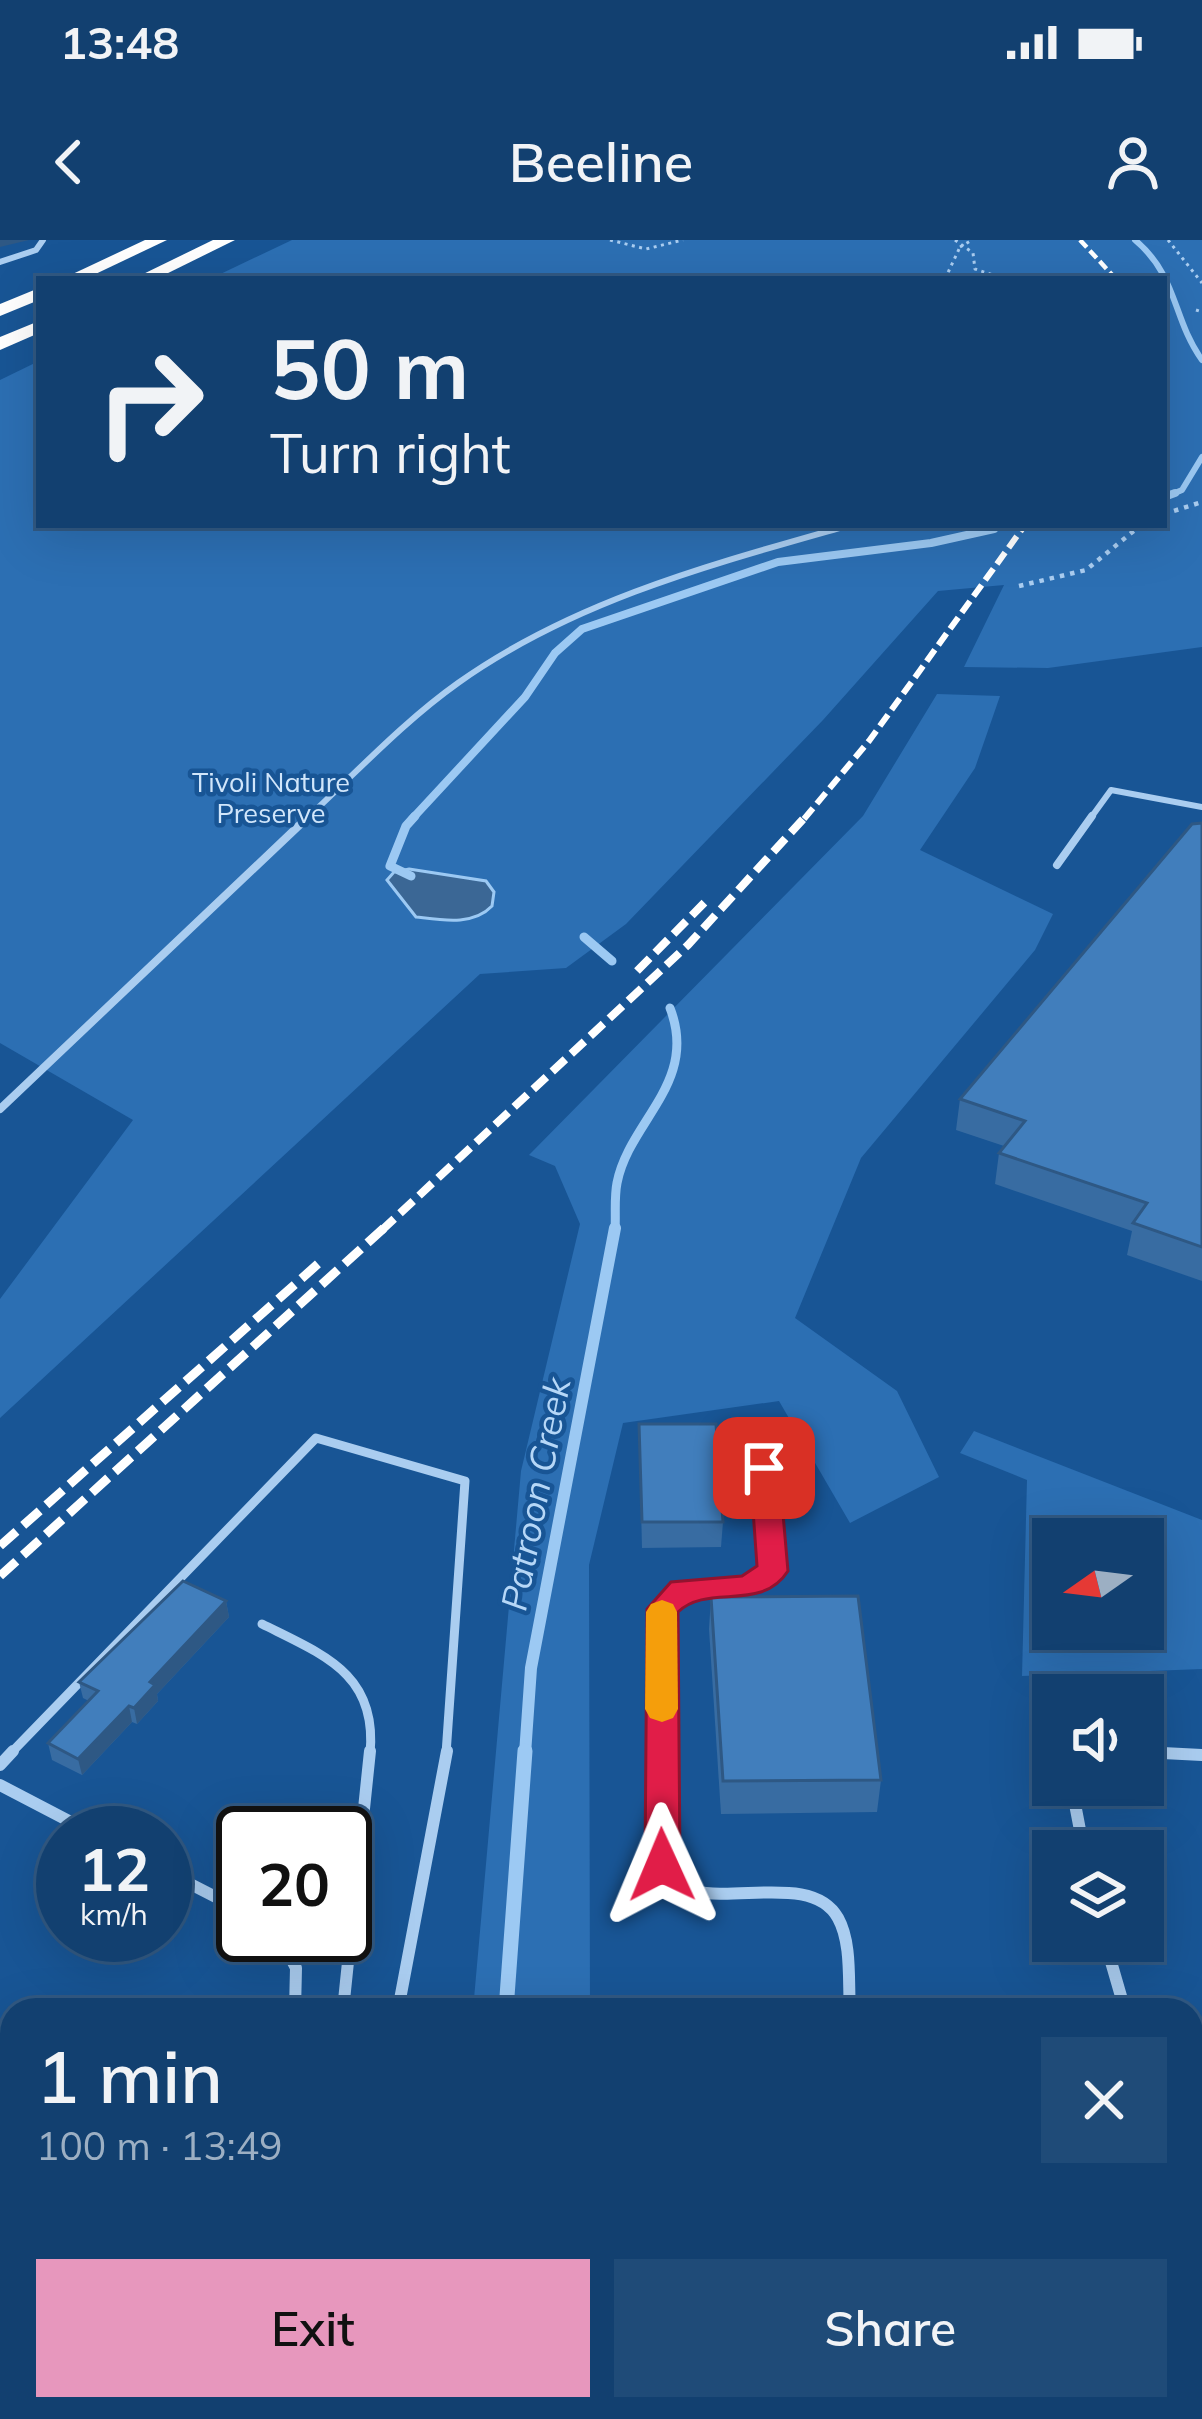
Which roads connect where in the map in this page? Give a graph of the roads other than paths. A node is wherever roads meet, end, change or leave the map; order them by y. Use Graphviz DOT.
graph roads {
  1 [pos="43,240"];
  2 [pos="159,240"];
  3 [pos="227,240"];
  4 [pos="0,262"];
  5 [pos="78,276"];
  6 [pos="149,276"];
  7 [pos="36,294"];
  8 [pos="0,310"];
  9 [pos="36,327"];
  10 [pos="0,344"];
  11 [pos="840,528"];
  12 [pos="1202,807"];
  13 [pos="1057,865"];
  14 [pos="0,1108"];
  15 [pos="764,1468"];
  16 [pos="262,1624"];
  17 [pos="1164,1753"];
  18 [pos="1202,1755"];
  19 [pos="0,1766"];
  20 [pos="0,1785"];
  21 [pos="40,1806"];
  22 [pos="293,1962"];
  23 [pos="1112,1962"];
  24 [pos="295,1998"];
  25 [pos="345,1998"];
  26 [pos="400,1998"];
  27 [pos="849,1998"];
  28 [pos="1122,1998"];
  1 -- 4 [label="street"];
  2 -- 5 [label="highway"];
  3 -- 6 [label="highway"];
  7 -- 8 [label="highway"];
  9 -- 10 [label="highway"];
  11 -- 14 [label="lane"];
  12 -- 13 [label="lane"];
  15 -- 27 [label="lane"];
  16 -- 25 [label="lane"];
  17 -- 18 [label="lane"];
  19 -- 26 [label="lane"];
  20 -- 21 [label="lane"];
  22 -- 24 [label="lane"];
  23 -- 28 [label="lane"];
}
